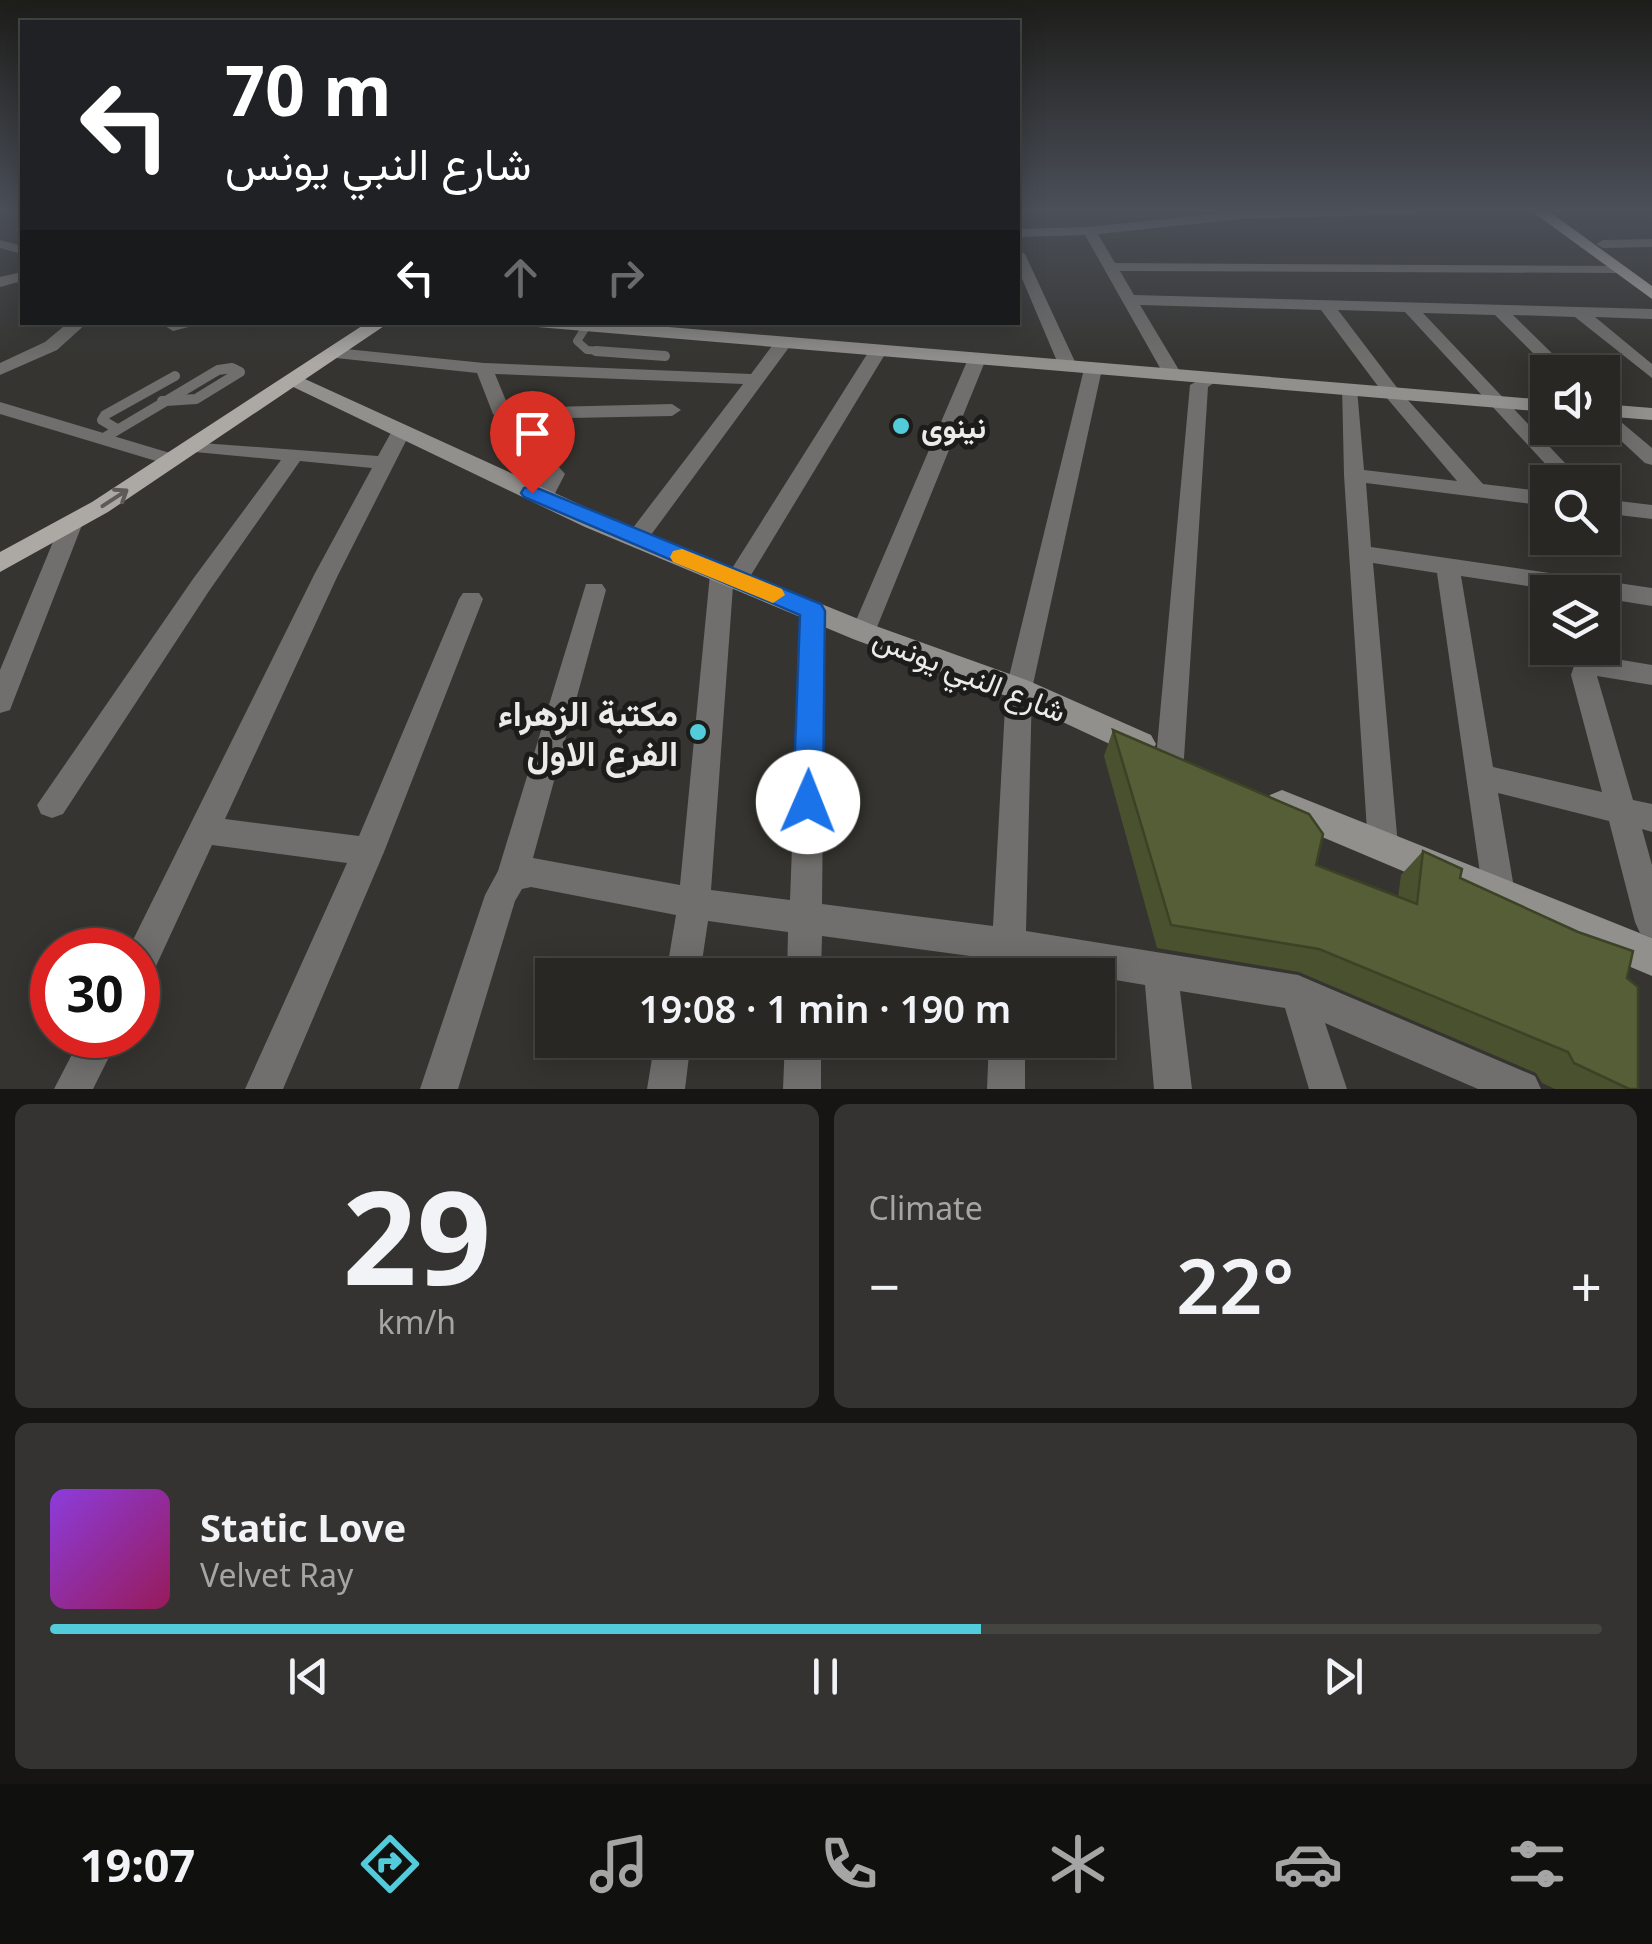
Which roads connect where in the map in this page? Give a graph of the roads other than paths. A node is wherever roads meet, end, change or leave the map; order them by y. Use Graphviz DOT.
graph roads {
  1 [pos="1106,261"];
  2 [pos="1607,261"];
  3 [pos="1625,261"];
  4 [pos="1020,263"];
  5 [pos="1110,267"];
  6 [pos="1618,269"];
  7 [pos="1652,280"];
  8 [pos="1026,290"];
  9 [pos="1652,294"];
  10 [pos="1129,300"];
  11 [pos="1326,306"];
  12 [pos="1410,308"];
  13 [pos="1499,310"];
  14 [pos="1580,312"];
  15 [pos="1652,314"];
  16 [pos="76,325"];
  17 [pos="376,325"];
  18 [pos="561,325"];
  19 [pos="586,328"];
  20 [pos="784,342"];
  21 [pos="878,351"];
  22 [pos="336,352"];
  23 [pos="1545,355"];
  24 [pos="665,356"];
  25 [pos="976,359"];
  26 [pos="1068,366"];
  27 [pos="484,368"];
  28 [pos="1092,368"];
  29 [pos="0,370"];
  30 [pos="1652,373"];
  31 [pos="1173,375"];
  32 [pos="175,376"];
  33 [pos="754,378"];
  34 [pos="1212,378"];
  35 [pos="294,380"];
  36 [pos="1348,390"];
  37 [pos="1392,393"];
  38 [pos="162,402"];
  39 [pos="1500,402"];
  40 [pos="1530,404"];
  41 [pos="0,408"];
  42 [pos="672,410"];
  43 [pos="1620,412"];
  44 [pos="502,414"];
  45 [pos="1652,414"];
  46 [pos="1620,428"];
  47 [pos="109,434"];
  48 [pos="400,434"];
  49 [pos="195,446"];
  50 [pos="295,454"];
  51 [pos="1652,458"];
  52 [pos="173,460"];
  53 [pos="384,463"];
  54 [pos="1557,465"];
  55 [pos="1354,476"];
  56 [pos="1476,490"];
  57 [pos="1530,497"];
  58 [pos="543,498"];
  59 [pos="1620,508"];
  60 [pos="1652,512"];
  61 [pos="71,526"];
  62 [pos="637,538"];
  63 [pos="1360,553"];
  64 [pos="0,564"];
  65 [pos="1448,567"];
  66 [pos="729,577"];
  67 [pos="594,590"];
  68 [pos="1652,597"];
  69 [pos="471,598"];
  70 [pos="812,611"];
  71 [pos="863,632"];
  72 [pos="1652,675"];
  73 [pos="1018,689"];
  74 [pos="0,702"];
  75 [pos="1170,758"];
  76 [pos="1205,773"];
  77 [pos="1481,776"];
  78 [pos="1259,795"];
  79 [pos="52,804"];
  80 [pos="1638,814"];
  81 [pos="204,830"];
  82 [pos="1383,846"];
  83 [pos="368,852"];
  84 [pos="512,877"];
  85 [pos="1499,894"];
  86 [pos="694,903"];
  87 [pos="805,917"];
  88 [pos="1652,922"];
  89 [pos="157,928"];
  90 [pos="686,958"];
  91 [pos="804,958"];
  92 [pos="1000,958"];
  93 [pos="1009,958"];
  94 [pos="1652,958"];
  95 [pos="1115,968"];
  96 [pos="1162,972"];
  97 [pos="1298,992"];
  98 [pos="90,1058"];
  99 [pos="670,1058"];
  100 [pos="803,1058"];
  101 [pos="1007,1058"];
  102 [pos="73,1089"];
  103 [pos="264,1089"];
  104 [pos="439,1089"];
  105 [pos="666,1089"];
  106 [pos="802,1089"];
  107 [pos="1006,1089"];
  108 [pos="1173,1089"];
  109 [pos="1328,1089"];
  110 [pos="1522,1089"];
  1 -- 5 [label="street"];
  2 -- 6 [label="main road"];
  3 -- 7 [label="main road"];
  4 -- 8 [label="street"];
  5 -- 6 [label="street"];
  5 -- 10 [label="street"];
  6 -- 9 [label="main road"];
  8 -- 26 [label="street"];
  10 -- 11 [label="street"];
  10 -- 31 [label="street"];
  11 -- 12 [label="street"];
  11 -- 37 [label="street"];
  12 -- 13 [label="street"];
  12 -- 39 [label="street"];
  13 -- 14 [label="street"];
  13 -- 23 [label="street"];
  14 -- 15 [label="street"];
  14 -- 30 [label="street"];
  16 -- 29 [label="street"];
  17 -- 22 [label="main road"];
  18 -- 19 [label="street"];
  19 -- 20 [label="street"];
  19 -- 24 [label="lane"];
  20 -- 21 [label="street"];
  20 -- 33 [label="street"];
  21 -- 25 [label="street"];
  21 -- 66 [label="street"];
  22 -- 27 [label="street"];
  22 -- 35 [label="main road"];
  25 -- 26 [label="street"];
  25 -- 71 [label="street"];
  26 -- 28 [label="street"];
  27 -- 33 [label="street"];
  27 -- 44 [label="street"];
  28 -- 31 [label="street"];
  28 -- 73 [label="street"];
  31 -- 34 [label="street"];
  32 -- 47 [label="lane"];
  33 -- 62 [label="street"];
  34 -- 36 [label="street"];
  34 -- 75 [label="street"];
  35 -- 48 [label="street, شارع النبي يونس"];
  35 -- 49 [label="main road"];
  36 -- 37 [label="street"];
  36 -- 55 [label="street"];
  37 -- 39 [label="street"];
  37 -- 56 [label="street"];
  38 -- 38 [label="lane"];
  38 -- 47 [label="lane"];
  39 -- 40 [label="street"];
  39 -- 54 [label="street"];
  41 -- 47 [label="street"];
  42 -- 44 [label="street"];
  43 -- 45 [label="street"];
  44 -- 58 [label="street"];
  46 -- 51 [label="street"];
  47 -- 52 [label="street"];
  48 -- 53 [label="street"];
  48 -- 58 [label="street, شارع النبي يونس"];
  49 -- 50 [label="street"];
  49 -- 52 [label="main road"];
  50 -- 53 [label="street"];
  50 -- 79 [label="street"];
  61 -- 52 [label="main road, one-way"];
  53 -- 81 [label="street"];
  55 -- 56 [label="street"];
  55 -- 63 [label="street"];
  56 -- 57 [label="street"];
  58 -- 62 [label="street, شارع النبي يونس"];
  59 -- 60 [label="street"];
  61 -- 64 [label="main road"];
  61 -- 74 [label="street"];
  62 -- 66 [label="street, شارع النبي يونس"];
  63 -- 65 [label="street"];
  63 -- 82 [label="street"];
  65 -- 68 [label="street"];
  65 -- 77 [label="street"];
  66 -- 70 [label="street, شارع النبي يونس"];
  66 -- 86 [label="street"];
  67 -- 84 [label="street"];
  69 -- 83 [label="street"];
  70 -- 71 [label="street, شارع النبي يونس"];
  70 -- 87 [label="street"];
  71 -- 73 [label="street, شارع النبي يونس"];
  72 -- 80 [label="street"];
  73 -- 75 [label="street, شارع النبي يونس"];
  73 -- 93 [label="street"];
  75 -- 76 [label="street, شارع النبي يونس"];
  77 -- 80 [label="street"];
  77 -- 85 [label="street"];
  78 -- 82 [label="street"];
  80 -- 88 [label="street"];
  81 -- 83 [label="street"];
  81 -- 89 [label="street"];
  82 -- 85 [label="street"];
  83 -- 103 [label="street"];
  84 -- 86 [label="street"];
  84 -- 104 [label="street"];
  85 -- 94 [label="street"];
  86 -- 87 [label="street"];
  86 -- 90 [label="street"];
  87 -- 91 [label="street"];
  87 -- 92 [label="street"];
  95 -- 96 [label="street"];
  96 -- 97 [label="street"];
  96 -- 108 [label="street"];
  97 -- 109 [label="street"];
  97 -- 110 [label="street"];
  98 -- 102 [label="street"];
  99 -- 105 [label="street"];
  100 -- 106 [label="street"];
  101 -- 107 [label="street"];
}
